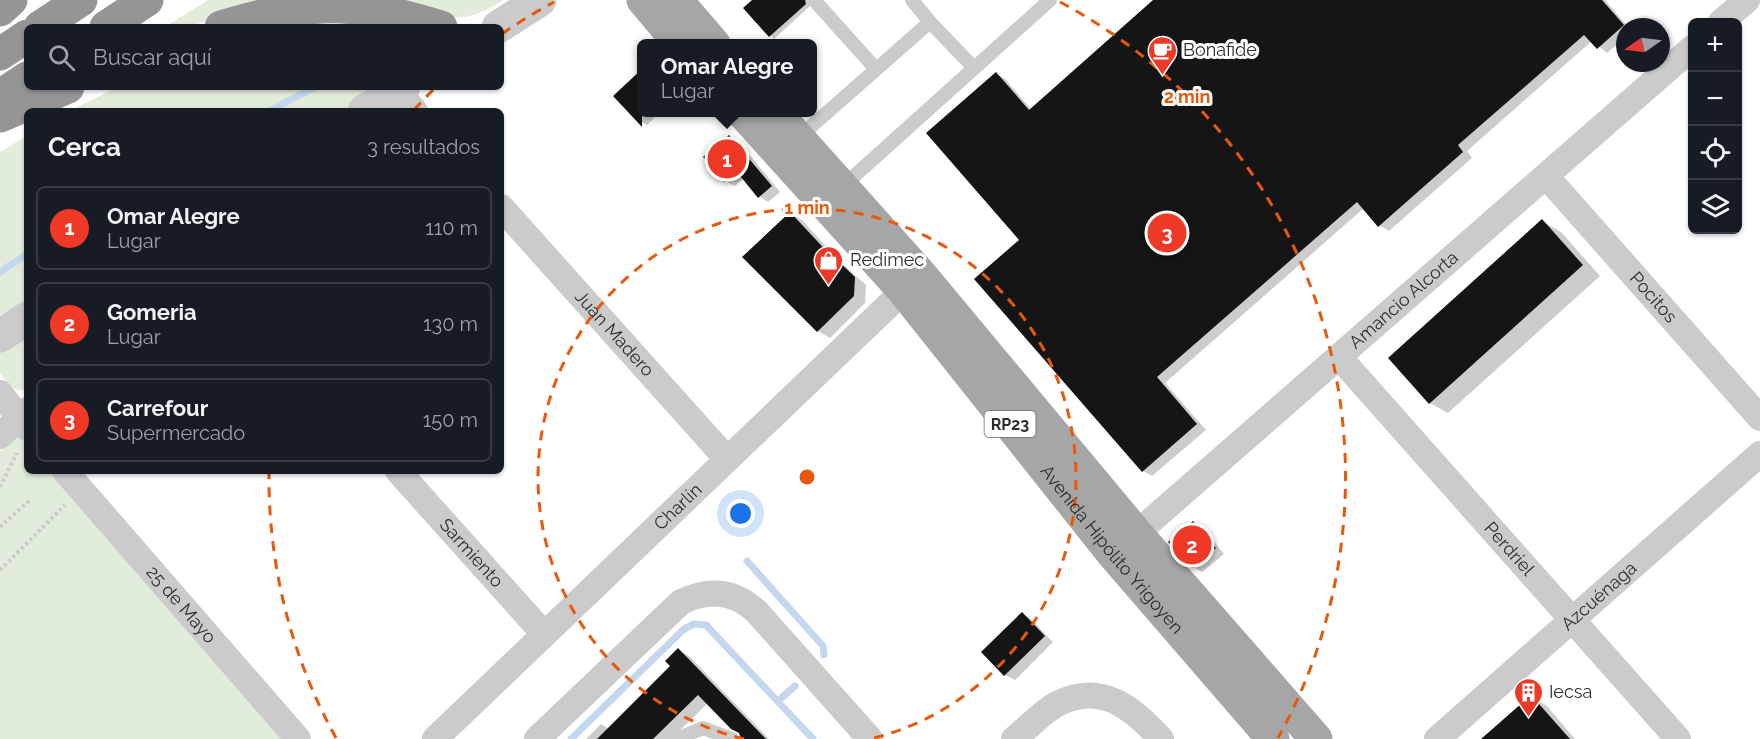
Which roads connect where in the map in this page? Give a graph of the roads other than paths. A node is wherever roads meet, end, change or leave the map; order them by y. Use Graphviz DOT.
graph roads {
  1 [pos="11,0"];
  2 [pos="81,0"];
  3 [pos="147,0"];
  4 [pos="540,0"];
  5 [pos="643,0"];
  6 [pos="675,0"];
  7 [pos="814,0"];
  8 [pos="912,0"];
  9 [pos="1050,0"];
  10 [pos="1747,0"];
  11 [pos="0,10"];
  12 [pos="1726,18"];
  13 [pos="930,22"];
  14 [pos="45,24"];
  15 [pos="111,24"];
  16 [pos="230,24"];
  17 [pos="433,24"];
  18 [pos="503,24"];
  19 [pos="24,38"];
  20 [pos="676,39"];
  21 [pos="710,39"];
  22 [pos="1688,52"];
  23 [pos="0,54"];
  24 [pos="974,68"];
  25 [pos="876,69"];
  26 [pos="24,80"];
  27 [pos="61,90"];
  28 [pos="0,96"];
  29 [pos="406,96"];
  30 [pos="372,108"];
  31 [pos="0,116"];
  32 [pos="747,117"];
  33 [pos="780,117"];
  34 [pos="798,138"];
  35 [pos="1546,176"];
  36 [pos="842,187"];
  37 [pos="504,210"];
  38 [pos="912,282"];
  39 [pos="24,320"];
  40 [pos="0,336"];
  41 [pos="1340,358"];
  42 [pos="0,393"];
  43 [pos="1760,418"];
  44 [pos="19,428"];
  45 [pos="1760,454"];
  46 [pos="727,459"];
  47 [pos="67,474"];
  48 [pos="401,474"];
  49 [pos="1124,544"];
  50 [pos="1572,620"];
  51 [pos="544,633"];
  52 [pos="298,739"];
  53 [pos="435,739"];
  54 [pos="537,739"];
  55 [pos="677,739"];
  56 [pos="732,739"];
  57 [pos="870,739"];
  58 [pos="1014,739"];
  59 [pos="1161,739"];
  60 [pos="1273,739"];
  61 [pos="1316,739"];
  62 [pos="1437,739"];
  63 [pos="1678,739"];
  1 -- 11 [label="highway"];
  2 -- 14 [label="highway"];
  3 -- 15 [label="highway"];
  4 -- 18 [label="street"];
  5 -- 20 [label="main road"];
  6 -- 21 [label="main road"];
  7 -- 25 [label="lane"];
  8 -- 13 [label="lane"];
  9 -- 24 [label="lane"];
  10 -- 12 [label="street"];
  13 -- 24 [label="lane"];
  13 -- 25 [label="lane"];
  16 -- 17 [label="highway"];
  19 -- 23 [label="highway"];
  22 -- 35 [label="street, Amancio Alcorta"];
  24 -- 36 [label="lane"];
  25 -- 34 [label="lane"];
  26 -- 28 [label="highway"];
  27 -- 31 [label="highway"];
  29 -- 30 [label="street"];
  32 -- 38 [label="main road, Avenida Hipólito Yrigoyen / RP23"];
  33 -- 34 [label="main road, Avenida Hipólito Yrigoyen / RP23"];
  34 -- 36 [label="main road, Avenida Hipólito Yrigoyen / RP23"];
  35 -- 41 [label="street, Amancio Alcorta"];
  35 -- 43 [label="street, Pocitos"];
  36 -- 38 [label="main road, Avenida Hipólito Yrigoyen / RP23"];
  37 -- 46 [label="street, Juan Madero"];
  38 -- 46 [label="street, Charlín"];
  38 -- 49 [label="main road, Avenida Hipólito Yrigoyen / RP23"];
  39 -- 40 [label="street"];
  41 -- 49 [label="street, Amancio Alcorta"];
  41 -- 50 [label="street, Perdriel"];
  42 -- 44 [label="street"];
  45 -- 50 [label="street, Azcuénaga"];
  46 -- 51 [label="street, Charlín"];
  47 -- 52 [label="street, 25 de Mayo"];
  48 -- 51 [label="street, Sarmiento"];
  49 -- 60 [label="main road, Avenida Hipólito Yrigoyen / RP23"];
  49 -- 61 [label="main road, Avenida Hipólito Yrigoyen / RP23"];
  50 -- 62 [label="street, Azcuénaga"];
  50 -- 63 [label="street, Perdriel"];
  51 -- 53 [label="street, Charlín"];
  54 -- 57 [label="street"];
  55 -- 56 [label="lane"];
  58 -- 59 [label="street"];
}
